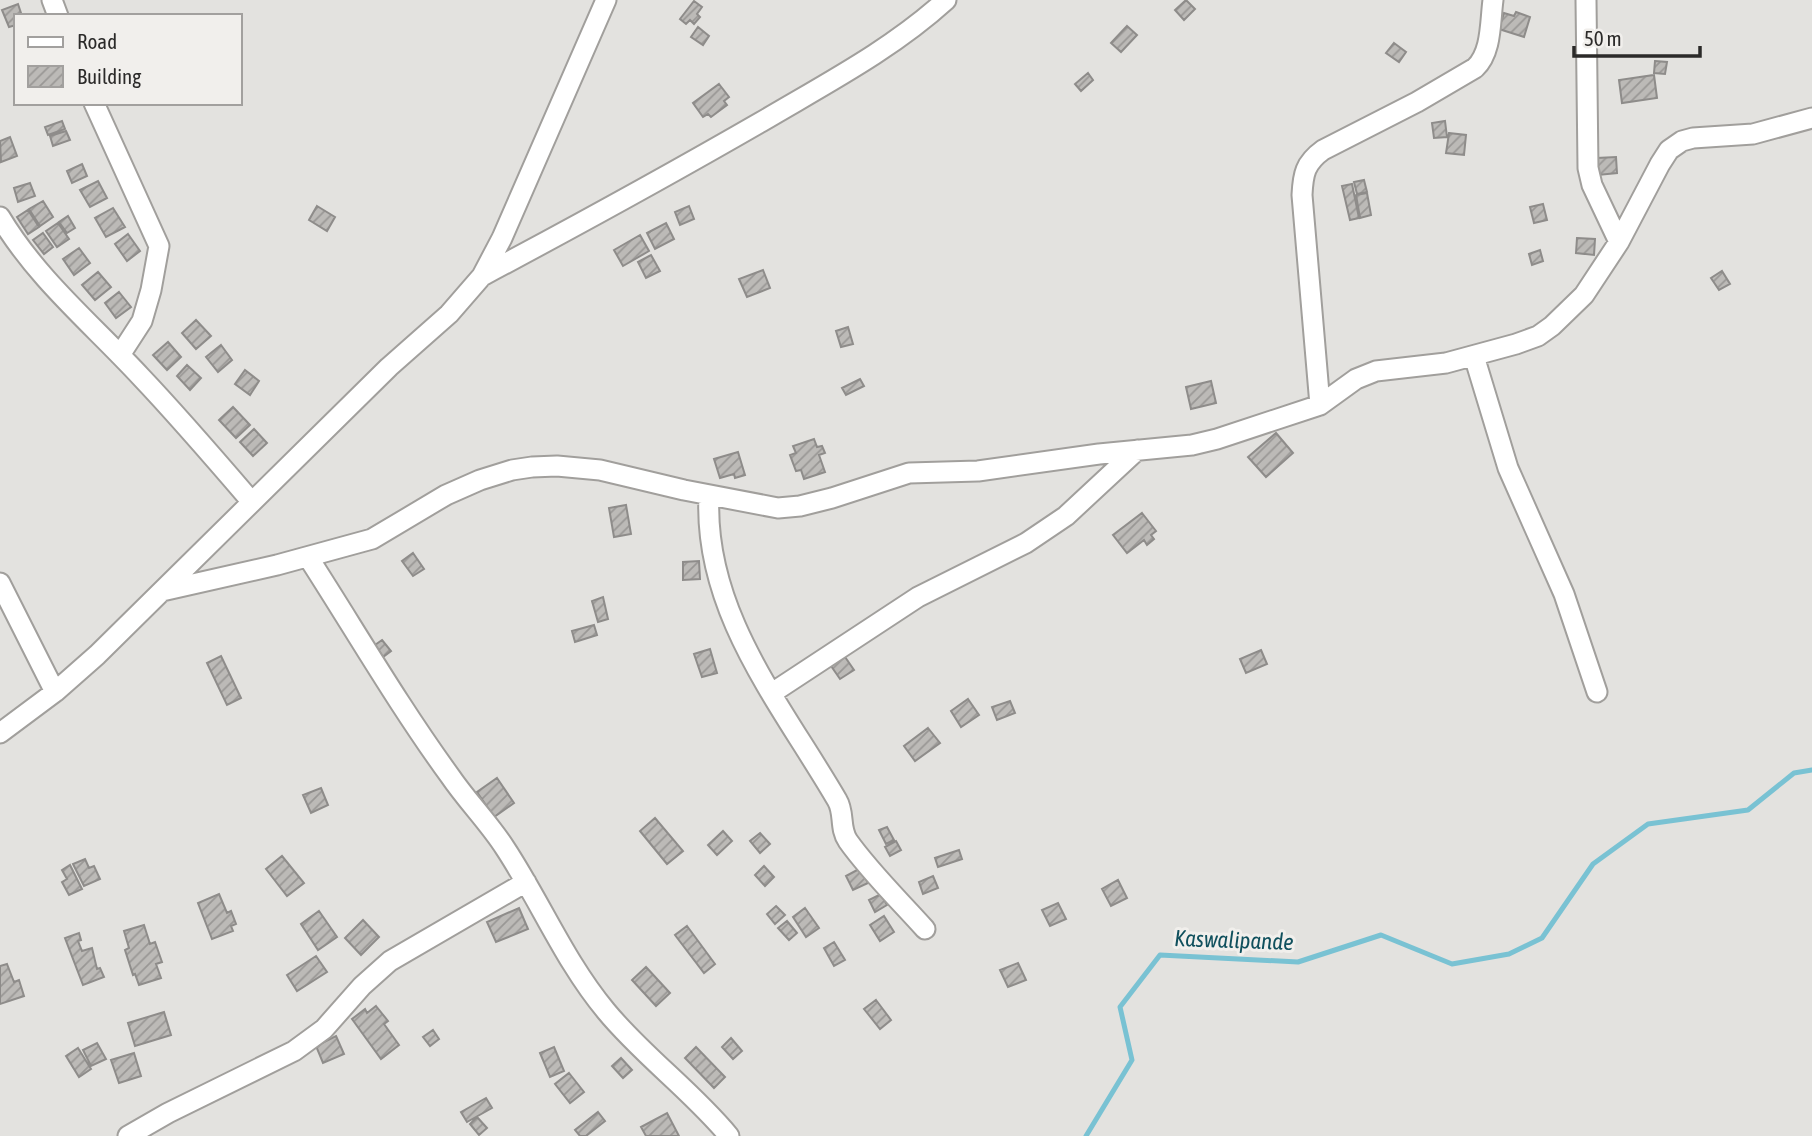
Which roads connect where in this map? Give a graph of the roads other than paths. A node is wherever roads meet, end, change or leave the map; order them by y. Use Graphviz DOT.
graph roads {
  1 [pos="606,0"];
  2 [pos="946,0"];
  3 [pos="1493,0"];
  4 [pos="1586,0"];
  5 [pos="95,105"];
  6 [pos="1812,118"];
  7 [pos="0,217"];
  8 [pos="1619,242"];
  9 [pos="482,276"];
  10 [pos="120,355"];
  11 [pos="1474,356"];
  12 [pos="1320,405"];
  13 [pos="1136,450"];
  14 [pos="709,495"];
  15 [pos="251,501"];
  16 [pos="308,557"];
  17 [pos="0,583"];
  18 [pos="162,591"];
  19 [pos="55,692"];
  20 [pos="1597,692"];
  21 [pos="772,693"];
  22 [pos="0,733"];
  23 [pos="526,882"];
  24 [pos="925,929"];
  25 [pos="128,1136"];
  26 [pos="729,1136"];
  1 -- 9 [label="street"];
  2 -- 9 [label="street"];
  3 -- 12 [label="street"];
  4 -- 8 [label="street"];
  5 -- 10 [label="street"];
  6 -- 8 [label="street"];
  7 -- 10 [label="street"];
  8 -- 11 [label="street"];
  9 -- 15 [label="street"];
  10 -- 15 [label="street"];
  11 -- 12 [label="street"];
  11 -- 20 [label="street"];
  12 -- 13 [label="street"];
  13 -- 14 [label="street"];
  13 -- 21 [label="street"];
  14 -- 16 [label="street"];
  14 -- 21 [label="street"];
  15 -- 18 [label="street"];
  16 -- 18 [label="street"];
  16 -- 23 [label="street"];
  17 -- 19 [label="street"];
  18 -- 19 [label="street"];
  19 -- 22 [label="street"];
  21 -- 24 [label="street"];
  23 -- 25 [label="street"];
  23 -- 26 [label="street"];
}
